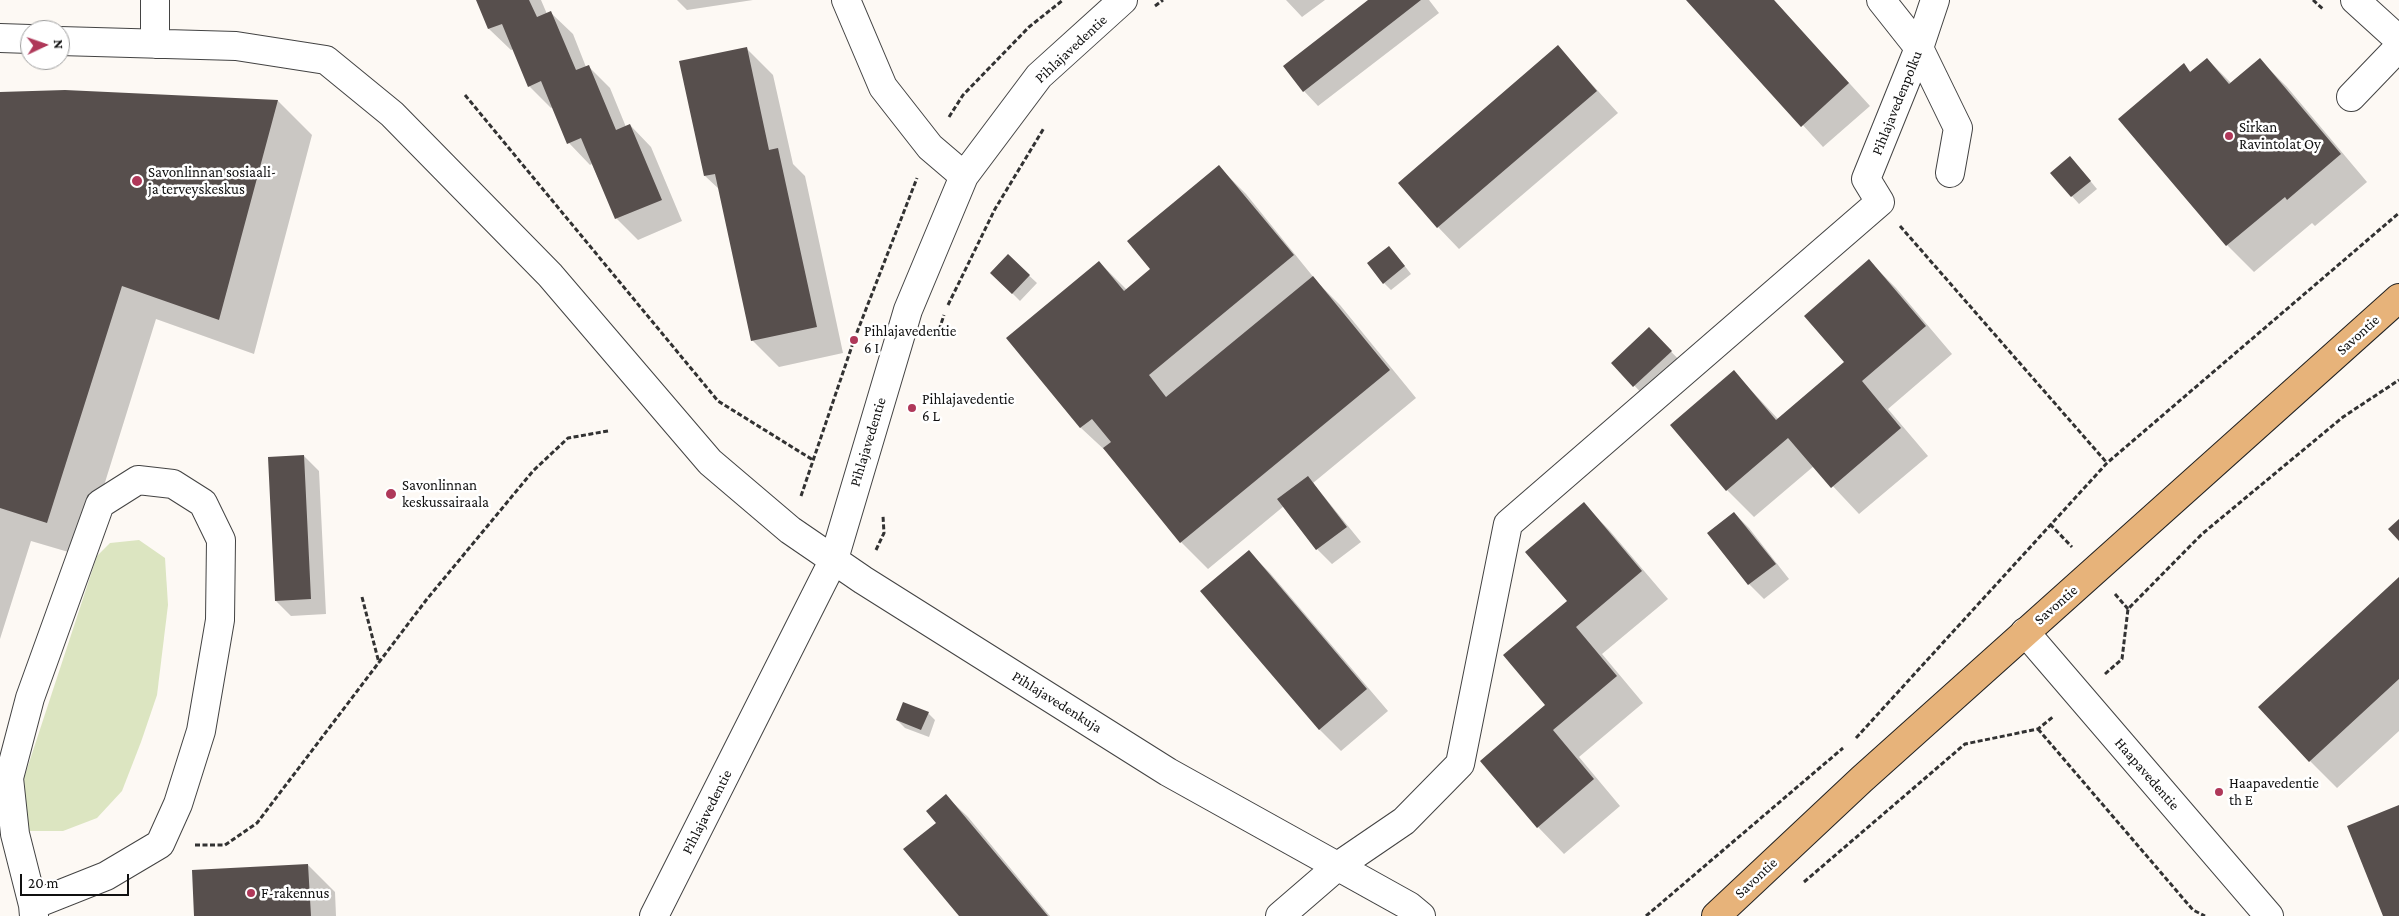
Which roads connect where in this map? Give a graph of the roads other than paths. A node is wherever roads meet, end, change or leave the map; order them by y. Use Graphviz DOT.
graph roads {
  1 [pos="155,0"];
  2 [pos="846,0"];
  3 [pos="1123,0"];
  4 [pos="1881,0"];
  5 [pos="1935,0"];
  6 [pos="2355,0"];
  7 [pos="0,38"];
  8 [pos="20,39"];
  9 [pos="70,40"];
  10 [pos="2399,40"];
  11 [pos="155,44"];
  12 [pos="2399,47"];
  13 [pos="1919,48"];
  14 [pos="2351,97"];
  15 [pos="1950,173"];
  16 [pos="964,176"];
  17 [pos="2399,298"];
  18 [pos="834,559"];
  19 [pos="2025,632"];
  20 [pos="1338,866"];
  21 [pos="34,910"];
  22 [pos="654,916"];
  23 [pos="1280,916"];
  24 [pos="1421,916"];
  25 [pos="1716,916"];
  26 [pos="2269,916"];
  1 -- 11 [label="street"];
  2 -- 16 [label="street"];
  3 -- 16 [label="street, Pihlajavedentie"];
  4 -- 13 [label="street"];
  5 -- 13 [label="street, Pihlajavedenpolku"];
  6 -- 10 [label="street"];
  7 -- 8 [label="street"];
  9 -- 11 [label="street, Pihlajavedenkuja"];
  11 -- 18 [label="street, Pihlajavedenkuja"];
  12 -- 14 [label="street"];
  13 -- 15 [label="street"];
  13 -- 20 [label="street, Pihlajavedenpolku"];
  16 -- 18 [label="street, Pihlajavedentie"];
  17 -- 19 [label="main road, Savontie"];
  18 -- 20 [label="street, Pihlajavedenkuja"];
  18 -- 22 [label="street, Pihlajavedentie"];
  19 -- 25 [label="main road, Savontie"];
  19 -- 26 [label="street, Haapavedentie"];
  20 -- 23 [label="street"];
  20 -- 24 [label="street, Pihlajavedenkuja"];
  21 -- 21 [label="street"];
}
